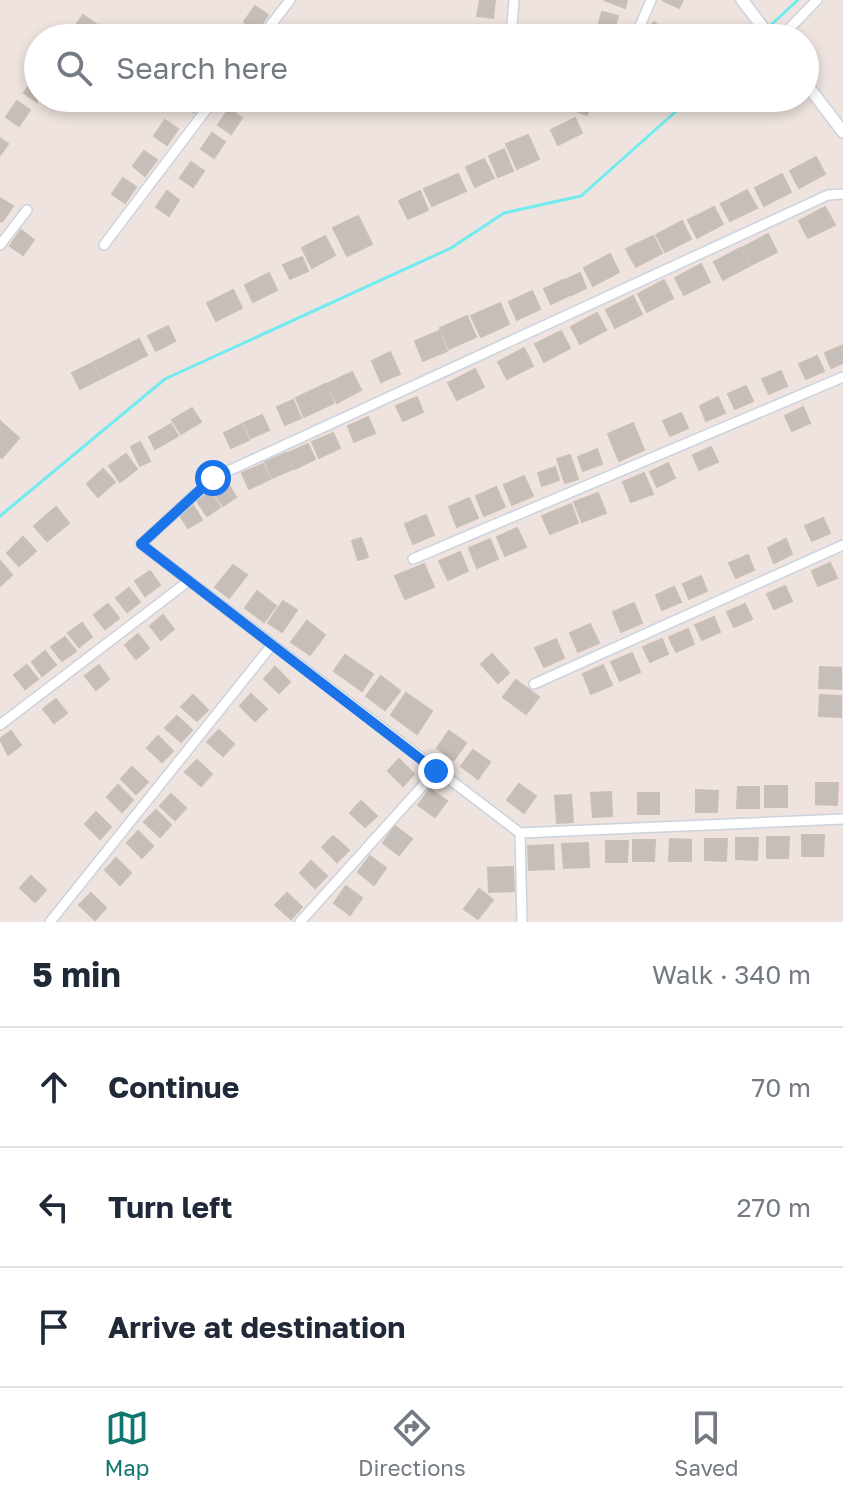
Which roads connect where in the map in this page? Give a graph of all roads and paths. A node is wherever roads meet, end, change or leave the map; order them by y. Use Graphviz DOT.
graph roads {
  1 [pos="290,0"];
  2 [pos="514,0"];
  3 [pos="651,0"];
  4 [pos="742,0"];
  5 [pos="817,0"];
  6 [pos="272,24"];
  7 [pos="512,24"];
  8 [pos="641,24"];
  9 [pos="760,24"];
  10 [pos="794,24"];
  11 [pos="819,100"];
  12 [pos="204,112"];
  13 [pos="843,132"];
  14 [pos="843,194"];
  15 [pos="27,210"];
  16 [pos="0,245"];
  17 [pos="104,245"];
  18 [pos="843,377"];
  19 [pos="843,545"];
  20 [pos="413,559"];
  21 [pos="186,583"];
  22 [pos="271,646"];
  23 [pos="534,684"];
  24 [pos="0,725"];
  25 [pos="436,771"];
  26 [pos="843,819"];
  27 [pos="520,833"];
  28 [pos="50,922"];
  29 [pos="300,922"];
  30 [pos="522,922"];
  1 -- 6 [label="street"];
  2 -- 7 [label="street"];
  3 -- 8 [label="street"];
  4 -- 9 [label="street"];
  5 -- 10 [label="street"];
  11 -- 13 [label="street"];
  12 -- 17 [label="street"];
  14 -- 21 [label="street"];
  15 -- 16 [label="street"];
  18 -- 20 [label="street"];
  19 -- 23 [label="street"];
  21 -- 22 [label="street"];
  21 -- 24 [label="street"];
  22 -- 25 [label="street"];
  22 -- 28 [label="street"];
  25 -- 27 [label="street"];
  25 -- 29 [label="street"];
  26 -- 27 [label="street"];
  27 -- 30 [label="street"];
}
